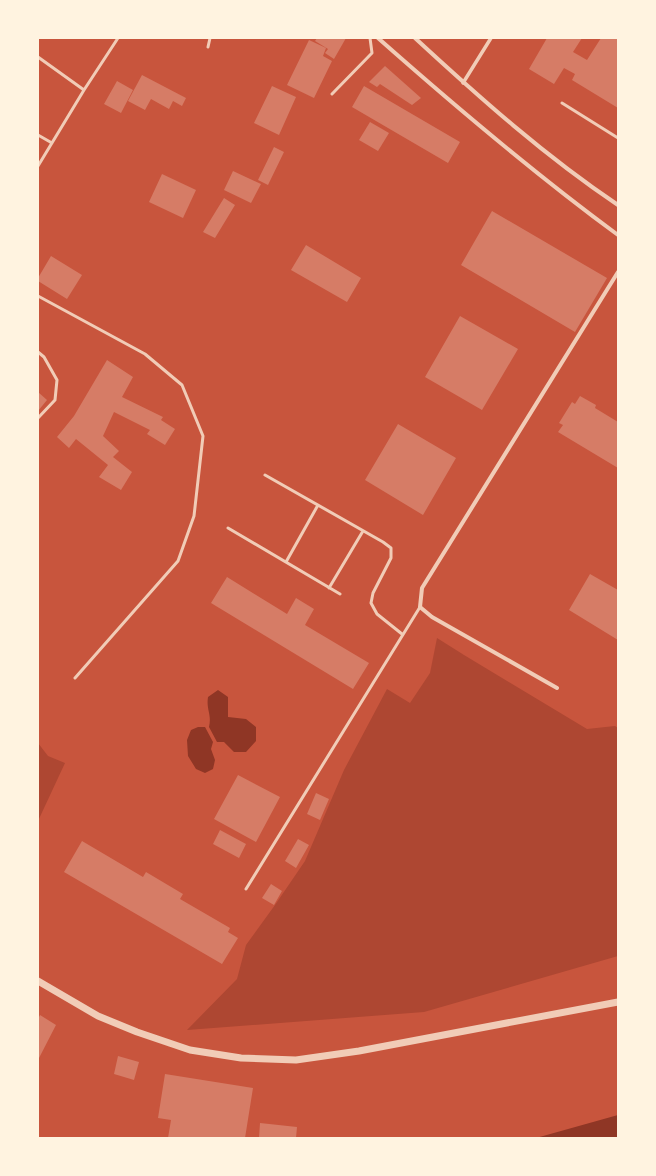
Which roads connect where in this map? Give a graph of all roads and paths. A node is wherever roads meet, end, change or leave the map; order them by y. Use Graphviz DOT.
graph roads {
  1 [pos="118,38"];
  2 [pos="210,38"];
  3 [pos="370,38"];
  4 [pos="378,38"];
  5 [pos="415,38"];
  6 [pos="491,38"];
  7 [pos="208,47"];
  8 [pos="38,57"];
  9 [pos="464,83"];
  10 [pos="84,90"];
  11 [pos="332,94"];
  12 [pos="562,103"];
  13 [pos="38,135"];
  14 [pos="618,138"];
  15 [pos="52,143"];
  16 [pos="38,166"];
  17 [pos="618,205"];
  18 [pos="618,235"];
  19 [pos="618,272"];
  20 [pos="38,296"];
  21 [pos="38,352"];
  22 [pos="38,418"];
  23 [pos="265,475"];
  24 [pos="318,505"];
  25 [pos="228,528"];
  26 [pos="364,531"];
  27 [pos="286,562"];
  28 [pos="329,588"];
  29 [pos="340,594"];
  30 [pos="420,607"];
  31 [pos="402,634"];
  32 [pos="75,678"];
  33 [pos="557,688"];
  34 [pos="246,890"];
  35 [pos="38,981"];
  36 [pos="618,1002"];
  1 -- 10 [label="lane"];
  2 -- 7 [label="lane"];
  3 -- 11 [label="lane"];
  4 -- 18 [label="street"];
  5 -- 9 [label="street"];
  6 -- 9 [label="street"];
  8 -- 10 [label="lane"];
  9 -- 17 [label="street"];
  10 -- 15 [label="lane"];
  12 -- 14 [label="lane"];
  13 -- 15 [label="lane"];
  15 -- 16 [label="lane"];
  19 -- 30 [label="street"];
  20 -- 32 [label="lane"];
  21 -- 22 [label="lane"];
  23 -- 24 [label="lane"];
  24 -- 26 [label="lane"];
  24 -- 27 [label="lane"];
  25 -- 27 [label="lane"];
  26 -- 28 [label="lane"];
  26 -- 31 [label="lane"];
  27 -- 28 [label="lane"];
  28 -- 29 [label="lane"];
  30 -- 31 [label="lane"];
  30 -- 33 [label="street"];
  31 -- 34 [label="lane"];
  35 -- 36 [label="street"];
}
